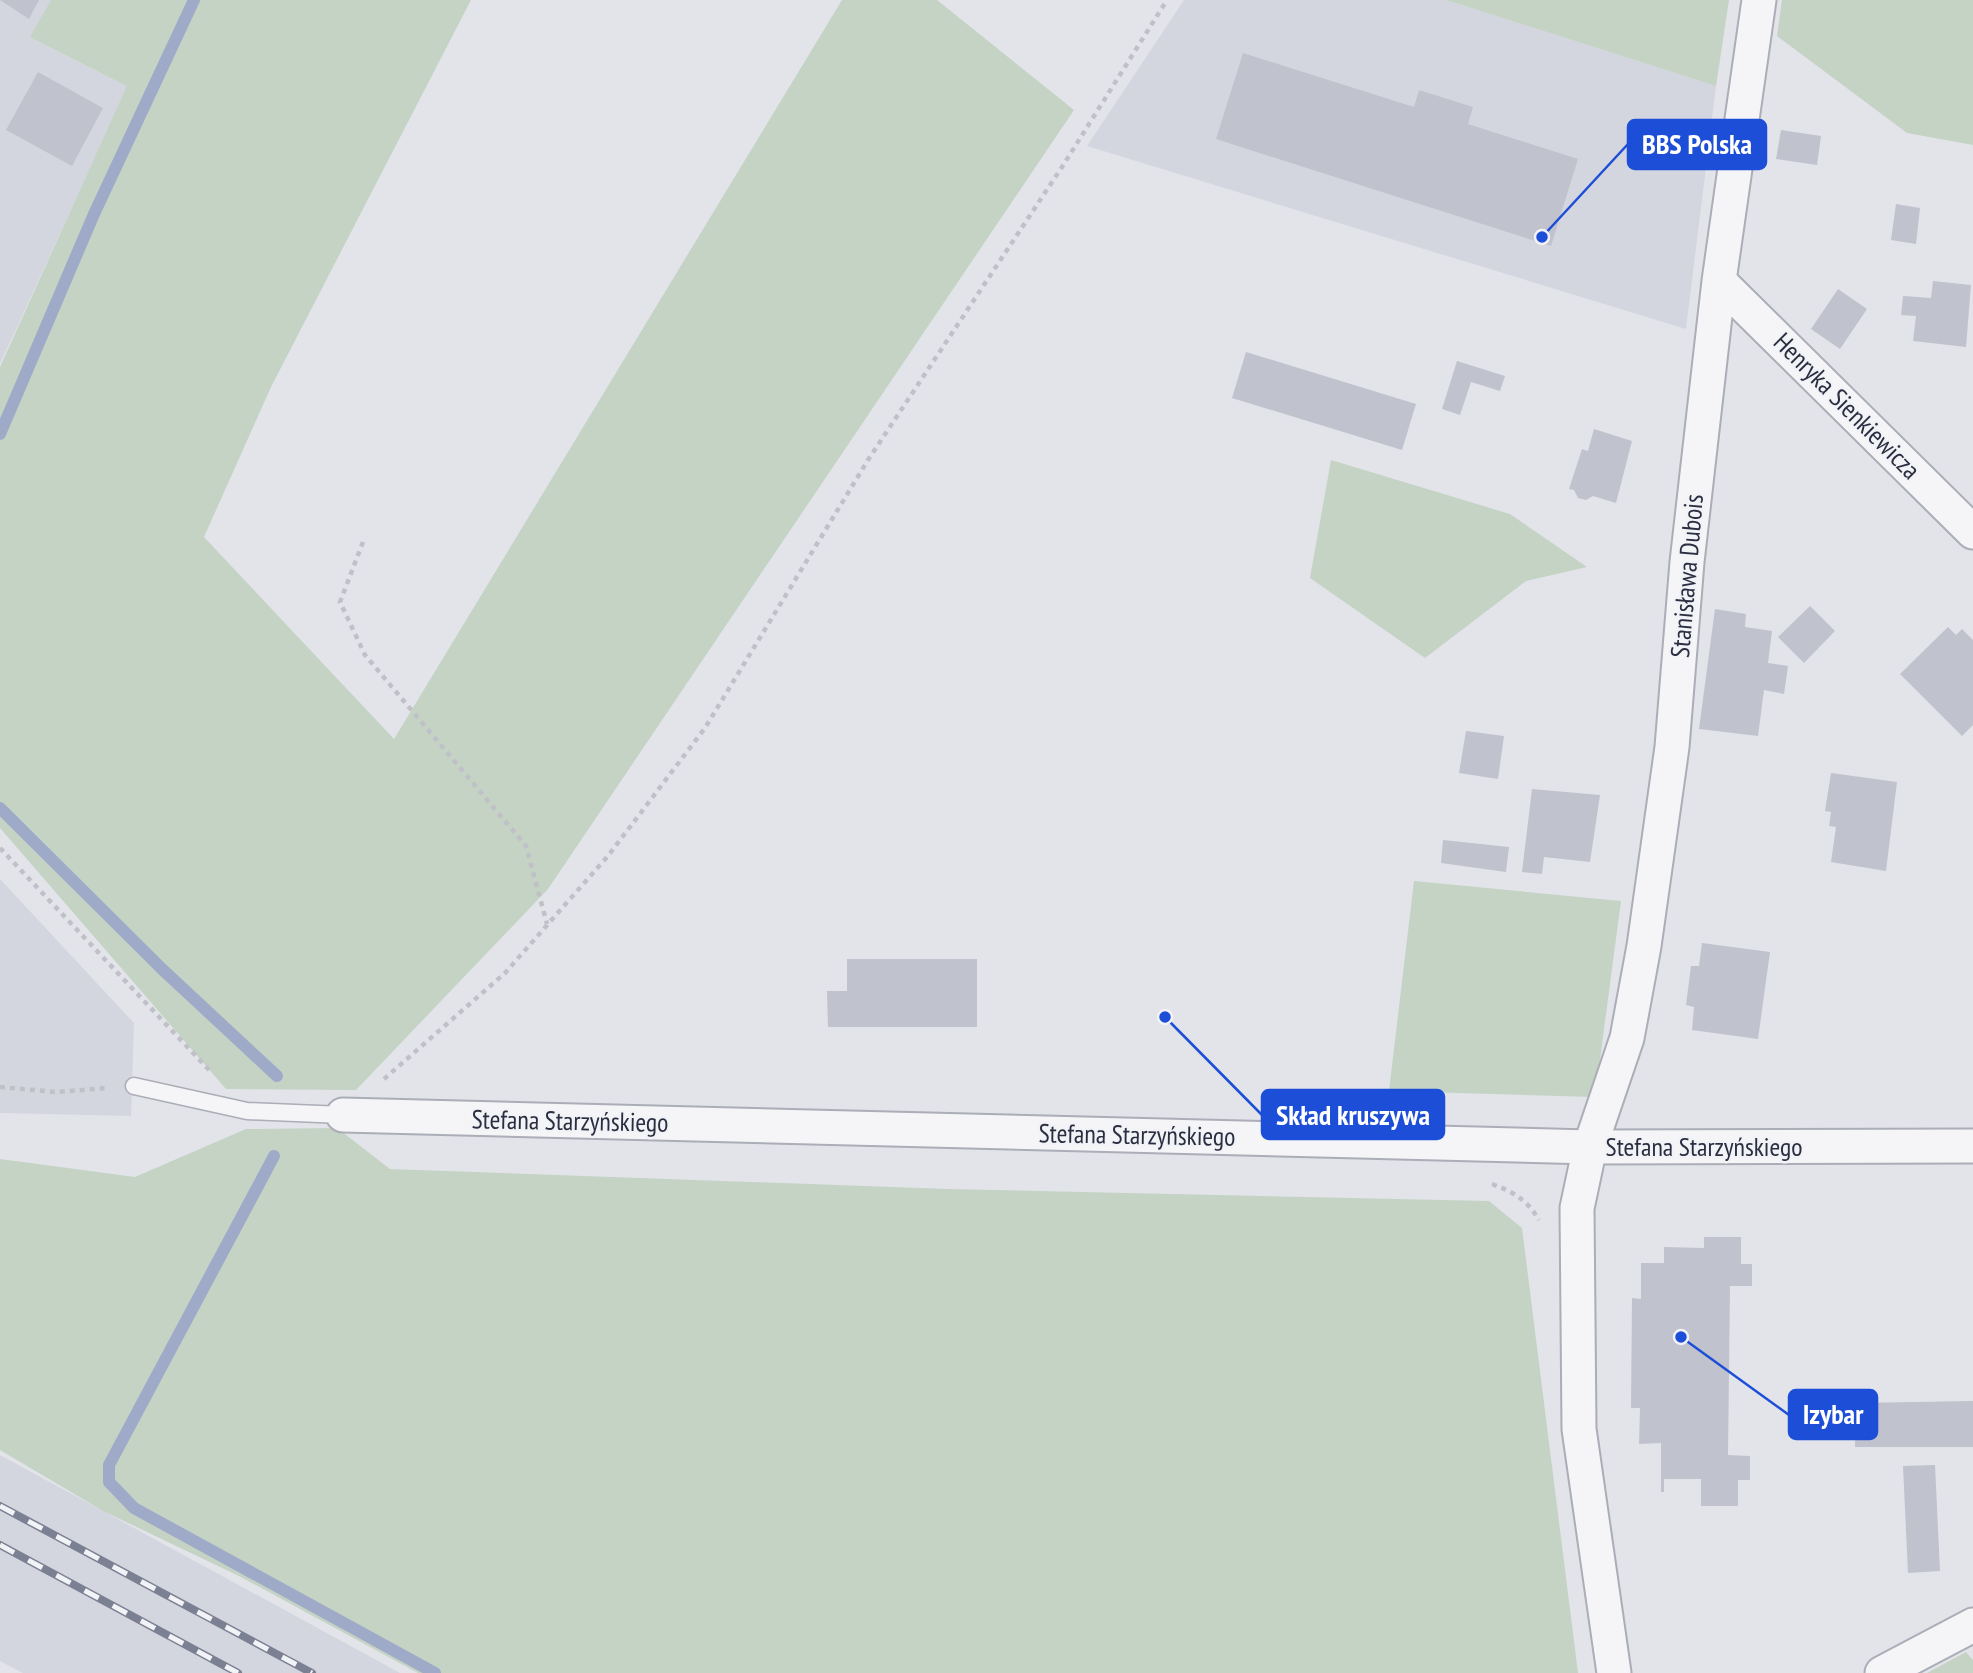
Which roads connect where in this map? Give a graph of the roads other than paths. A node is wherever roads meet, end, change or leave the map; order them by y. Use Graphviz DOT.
graph roads {
  1 [pos="1759,0"];
  2 [pos="1719,281"];
  3 [pos="1973,532"];
  4 [pos="134,1086"];
  5 [pos="343,1115"];
  6 [pos="1973,1146"];
  7 [pos="1590,1147"];
  8 [pos="1973,1625"];
  9 [pos="1614,1673"];
  10 [pos="1882,1673"];
  1 -- 2 [label="street, Stanisława Dubois"];
  2 -- 3 [label="street, Henryka Sienkiewicza"];
  2 -- 7 [label="street, Stanisława Dubois"];
  4 -- 5 [label="lane"];
  5 -- 7 [label="street, Stefana Starzyńskiego"];
  6 -- 7 [label="street, Stefana Starzyńskiego"];
  7 -- 9 [label="street, Stanisława Dubois"];
  8 -- 10 [label="street"];
}
